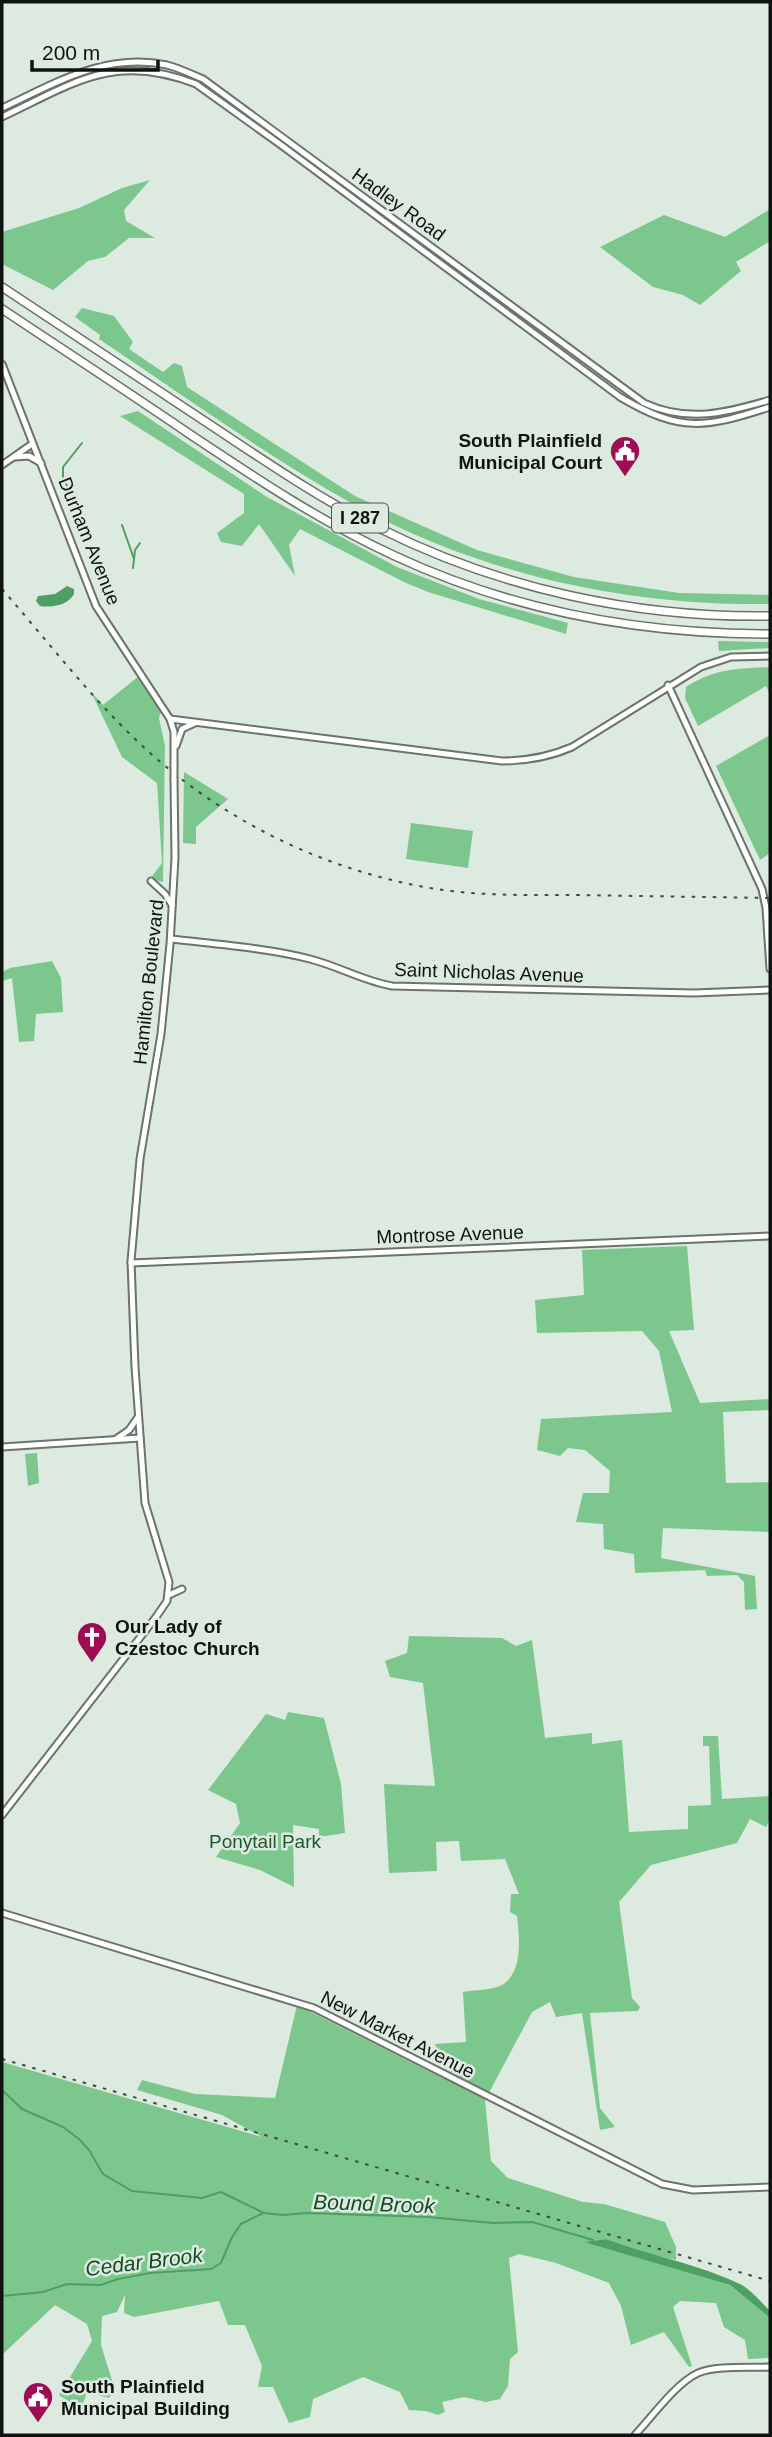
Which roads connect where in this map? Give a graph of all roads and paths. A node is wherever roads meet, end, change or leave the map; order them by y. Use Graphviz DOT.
graph roads {
  1 [pos="2,108"];
  2 [pos="2,117"];
  3 [pos="2,287"];
  4 [pos="2,309"];
  5 [pos="2,364"];
  6 [pos="626,391"];
  7 [pos="620,397"];
  8 [pos="770,400"];
  9 [pos="770,407"];
  10 [pos="32,444"];
  11 [pos="12,458"];
  12 [pos="41,463"];
  13 [pos="2,465"];
  14 [pos="770,615"];
  15 [pos="770,634"];
  16 [pos="770,656"];
  17 [pos="668,685"];
  18 [pos="170,719"];
  19 [pos="197,722"];
  20 [pos="174,755"];
  21 [pos="150,881"];
  22 [pos="172,906"];
  23 [pos="171,939"];
  24 [pos="770,969"];
  25 [pos="770,990"];
  26 [pos="770,1237"];
  27 [pos="131,1263"];
  28 [pos="138,1416"];
  29 [pos="140,1438"];
  30 [pos="117,1439"];
  31 [pos="2,1447"];
  32 [pos="182,1589"];
  33 [pos="169,1595"];
  34 [pos="2,1815"];
  35 [pos="2,1913"];
  36 [pos="770,2187"];
  37 [pos="770,2367"];
  38 [pos="635,2435"];
  1 -- 6 [label="main road, Hadley Road"];
  2 -- 7 [label="main road, Hadley Road"];
  3 -- 14 [label="highway, I 287"];
  4 -- 15 [label="highway, I 287"];
  5 -- 10 [label="main road, Durham Avenue"];
  6 -- 7 [label="main road"];
  6 -- 8 [label="main road, Hadley Road"];
  7 -- 9 [label="main road, Hadley Road"];
  10 -- 11 [label="main road"];
  10 -- 12 [label="main road, Durham Avenue"];
  11 -- 12 [label="main road"];
  11 -- 13 [label="main road"];
  12 -- 18 [label="main road, Durham Avenue"];
  16 -- 17 [label="main road"];
  17 -- 19 [label="main road"];
  17 -- 24 [label="main road"];
  18 -- 19 [label="main road"];
  18 -- 20 [label="main road, Hamilton Boulevard"];
  19 -- 20 [label="main road"];
  20 -- 22 [label="main road, Hamilton Boulevard, bridge"];
  21 -- 22 [label="main road"];
  22 -- 23 [label="main road, Hamilton Boulevard"];
  23 -- 25 [label="main road, Saint Nicholas Avenue"];
  23 -- 27 [label="main road, Hamilton Boulevard"];
  26 -- 27 [label="main road, Montrose Avenue"];
  27 -- 28 [label="main road, Hamilton Boulevard"];
  28 -- 29 [label="main road, Hamilton Boulevard"];
  28 -- 30 [label="main road"];
  29 -- 30 [label="main road"];
  29 -- 33 [label="main road, Hamilton Boulevard"];
  30 -- 31 [label="main road"];
  32 -- 33 [label="main road"];
  33 -- 34 [label="main road"];
  35 -- 36 [label="main road, New Market Avenue"];
  37 -- 38 [label="main road"];
}
